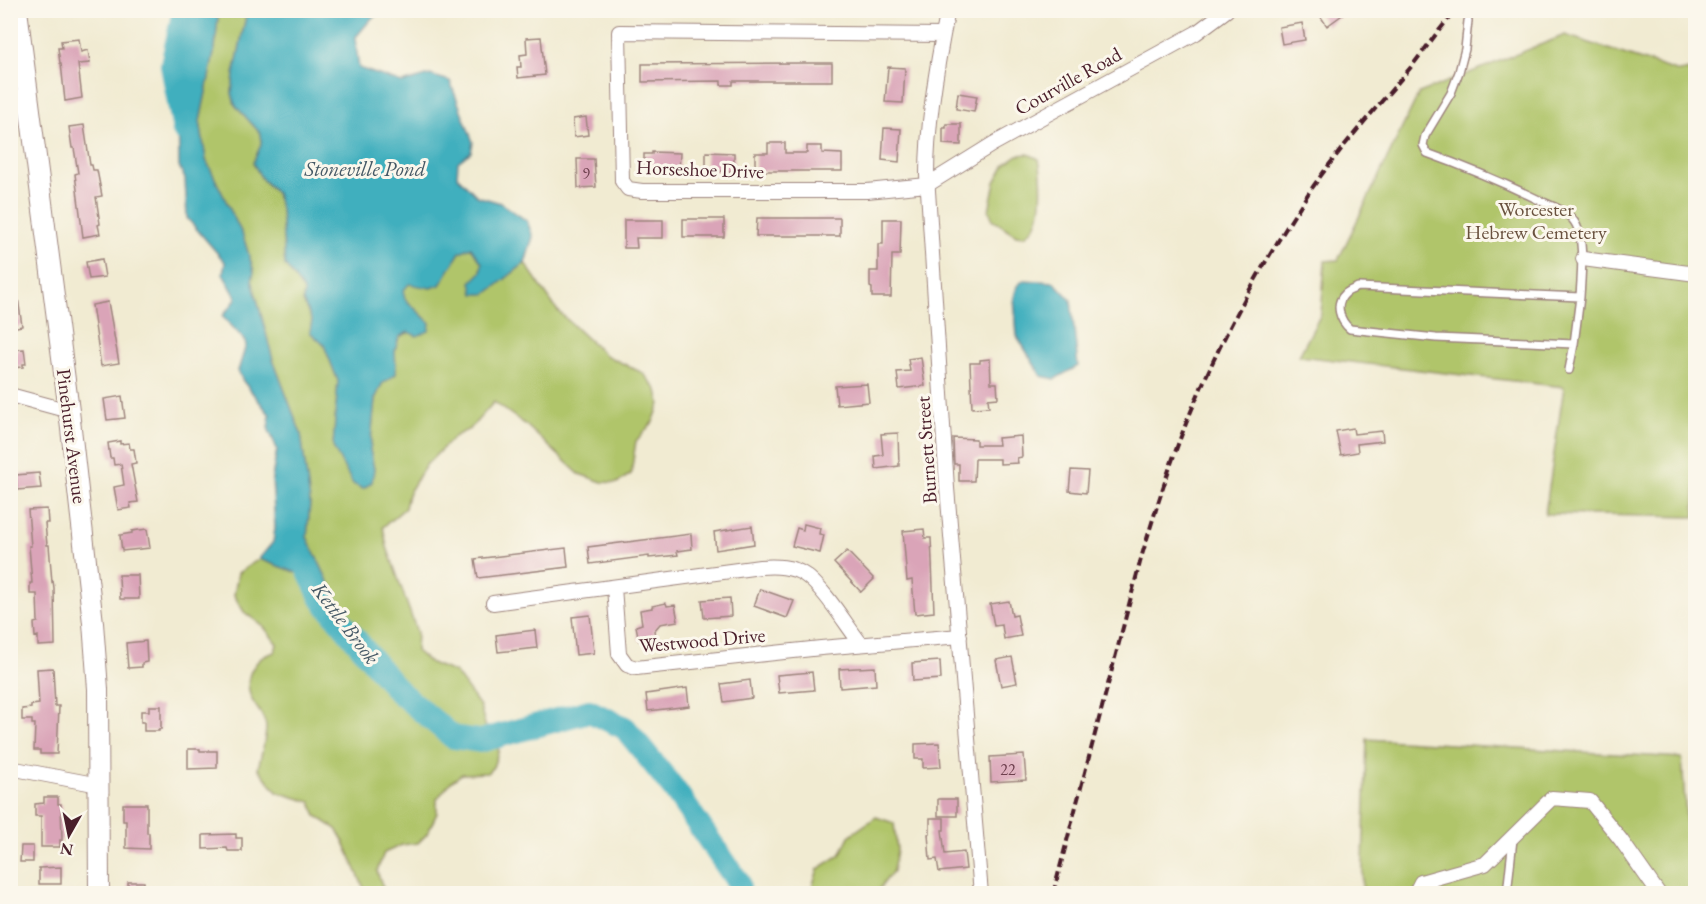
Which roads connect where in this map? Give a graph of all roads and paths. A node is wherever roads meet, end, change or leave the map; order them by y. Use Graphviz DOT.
graph roads {
  1 [pos="17,10"];
  2 [pos="948,10"];
  3 [pos="1227,10"];
  4 [pos="1468,21"];
  5 [pos="944,35"];
  6 [pos="927,185"];
  7 [pos="1583,259"];
  8 [pos="1695,274"];
  9 [pos="1580,297"];
  10 [pos="1574,344"];
  11 [pos="1569,370"];
  12 [pos="10,395"];
  13 [pos="69,411"];
  14 [pos="614,587"];
  15 [pos="493,603"];
  16 [pos="960,636"];
  17 [pos="861,644"];
  18 [pos="10,768"];
  19 [pos="99,785"];
  20 [pos="1513,836"];
  21 [pos="981,890"];
  22 [pos="99,894"];
  23 [pos="1415,894"];
  24 [pos="1507,894"];
  25 [pos="1659,894"];
  1 -- 13 [label="main road, Pinehurst Avenue"];
  2 -- 5 [label="street, Burnett Street"];
  3 -- 6 [label="street, Courville Road"];
  4 -- 7 [label="lane"];
  5 -- 6 [label="street, Burnett Street"];
  5 -- 6 [label="street, Horseshoe Drive"];
  6 -- 16 [label="street, Burnett Street"];
  7 -- 8 [label="street"];
  7 -- 9 [label="lane"];
  9 -- 10 [label="lane"];
  9 -- 10 [label="lane"];
  10 -- 11 [label="lane"];
  12 -- 13 [label="street"];
  13 -- 19 [label="main road, Pinehurst Avenue"];
  14 -- 15 [label="street"];
  14 -- 17 [label="street"];
  14 -- 17 [label="street, Westwood Drive"];
  16 -- 17 [label="street, Westwood Drive"];
  16 -- 21 [label="street, Burnett Street"];
  18 -- 19 [label="street"];
  19 -- 22 [label="main road, Pinehurst Avenue"];
  20 -- 23 [label="street"];
  20 -- 24 [label="lane"];
  20 -- 25 [label="street"];
}
